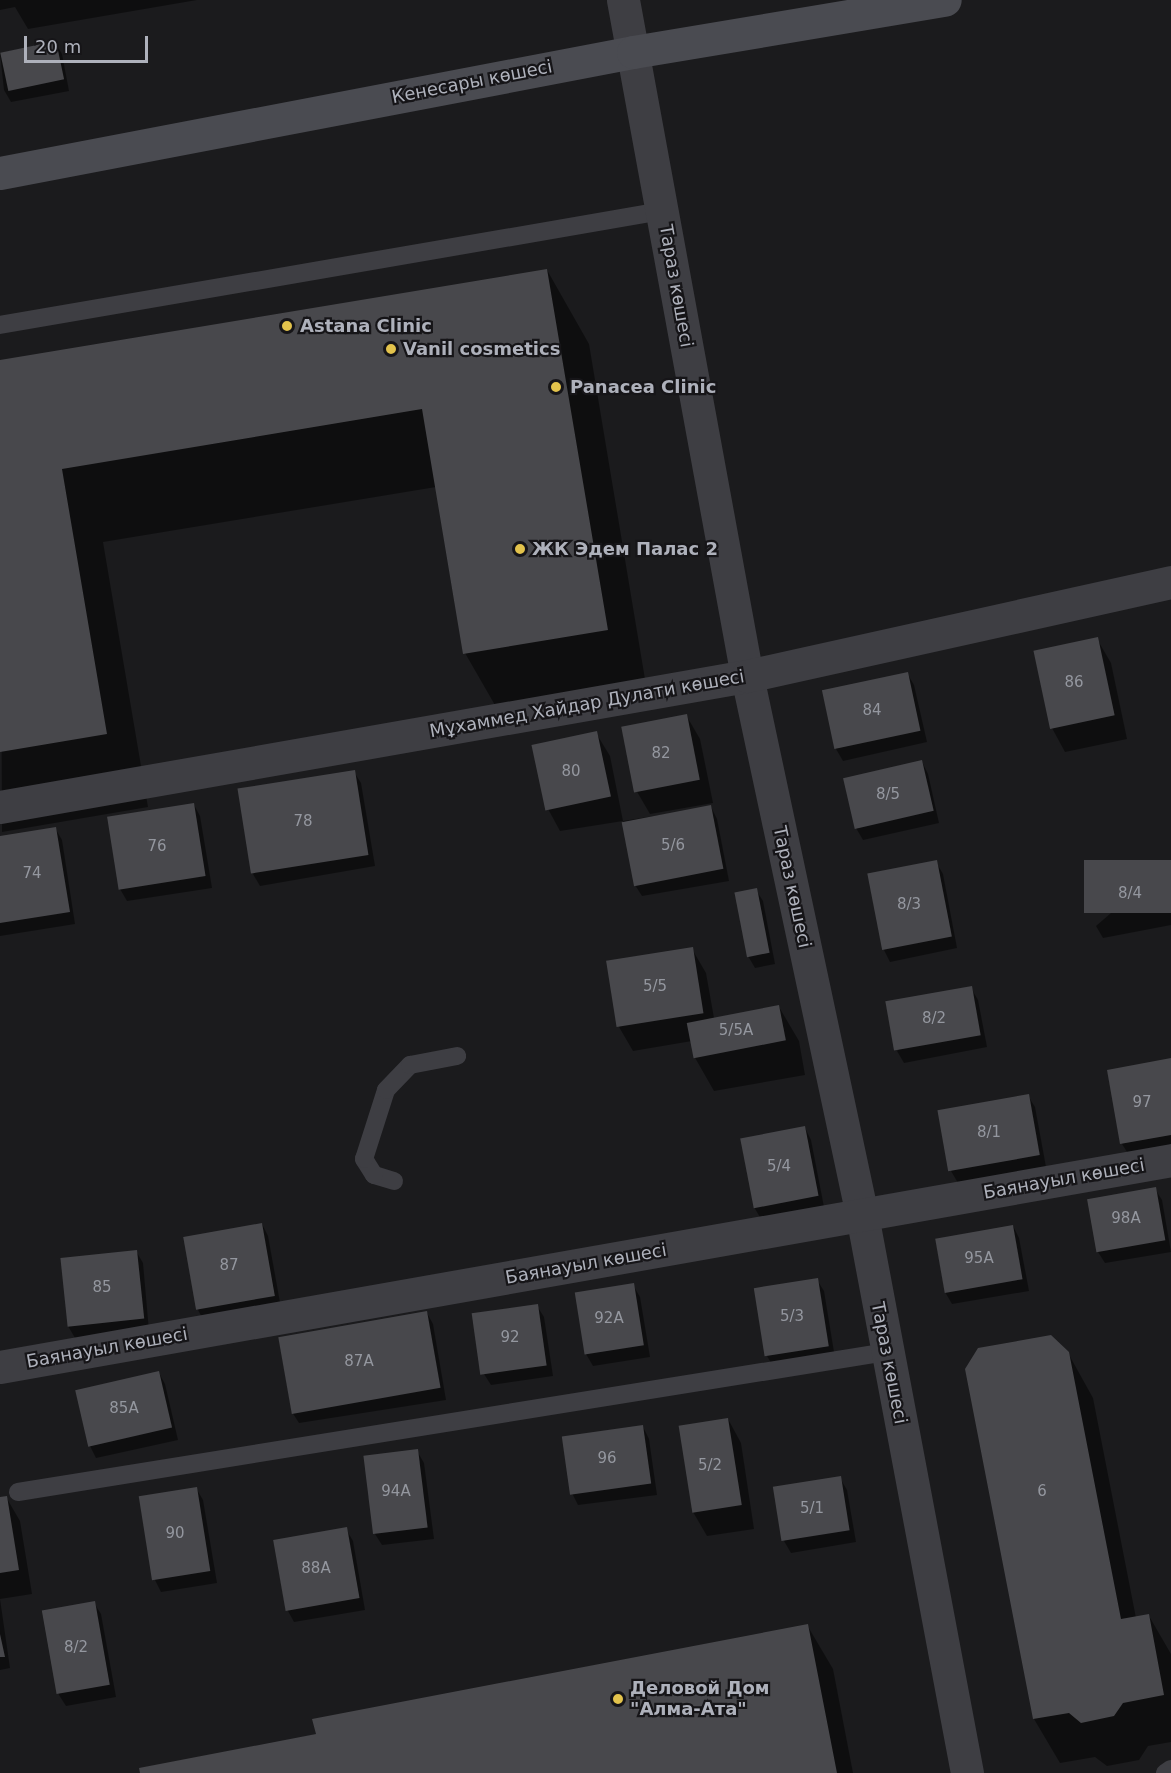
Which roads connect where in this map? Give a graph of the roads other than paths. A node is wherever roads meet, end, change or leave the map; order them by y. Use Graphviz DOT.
graph roads {
  1 [pos="623,0"];
  2 [pos="945,0"];
  3 [pos="633,52"];
  4 [pos="0,173"];
  5 [pos="662,211"];
  6 [pos="0,325"];
  7 [pos="1171,582"];
  8 [pos="747,676"];
  9 [pos="0,807"];
  10 [pos="457,1056"];
  11 [pos="1171,1161"];
  12 [pos="394,1181"];
  13 [pos="862,1215"];
  14 [pos="886,1352"];
  15 [pos="0,1367"];
  16 [pos="18,1492"];
  17 [pos="1171,1769"];
  18 [pos="967,1773"];
  19 [pos="1165,1773"];
  1 -- 3 [label="street, Тараз көшесі"];
  2 -- 3 [label="main road, Кенесары көшесі"];
  3 -- 4 [label="main road, Кенесары көшесі"];
  3 -- 5 [label="street, Тараз көшесі"];
  5 -- 6 [label="lane"];
  5 -- 8 [label="street, Тараз көшесі"];
  7 -- 8 [label="street, Мұхаммед Хайдар Дулати көшесі"];
  8 -- 9 [label="street, Мұхаммед Хайдар Дулати көшесі"];
  8 -- 13 [label="street, Тараз көшесі"];
  10 -- 12 [label="lane"];
  11 -- 13 [label="street, Баянауыл көшесі"];
  13 -- 14 [label="street, Тараз көшесі"];
  13 -- 15 [label="street, Баянауыл көшесі"];
  14 -- 16 [label="lane"];
  14 -- 18 [label="street, Тараз көшесі"];
  17 -- 19 [label="lane"];
}
